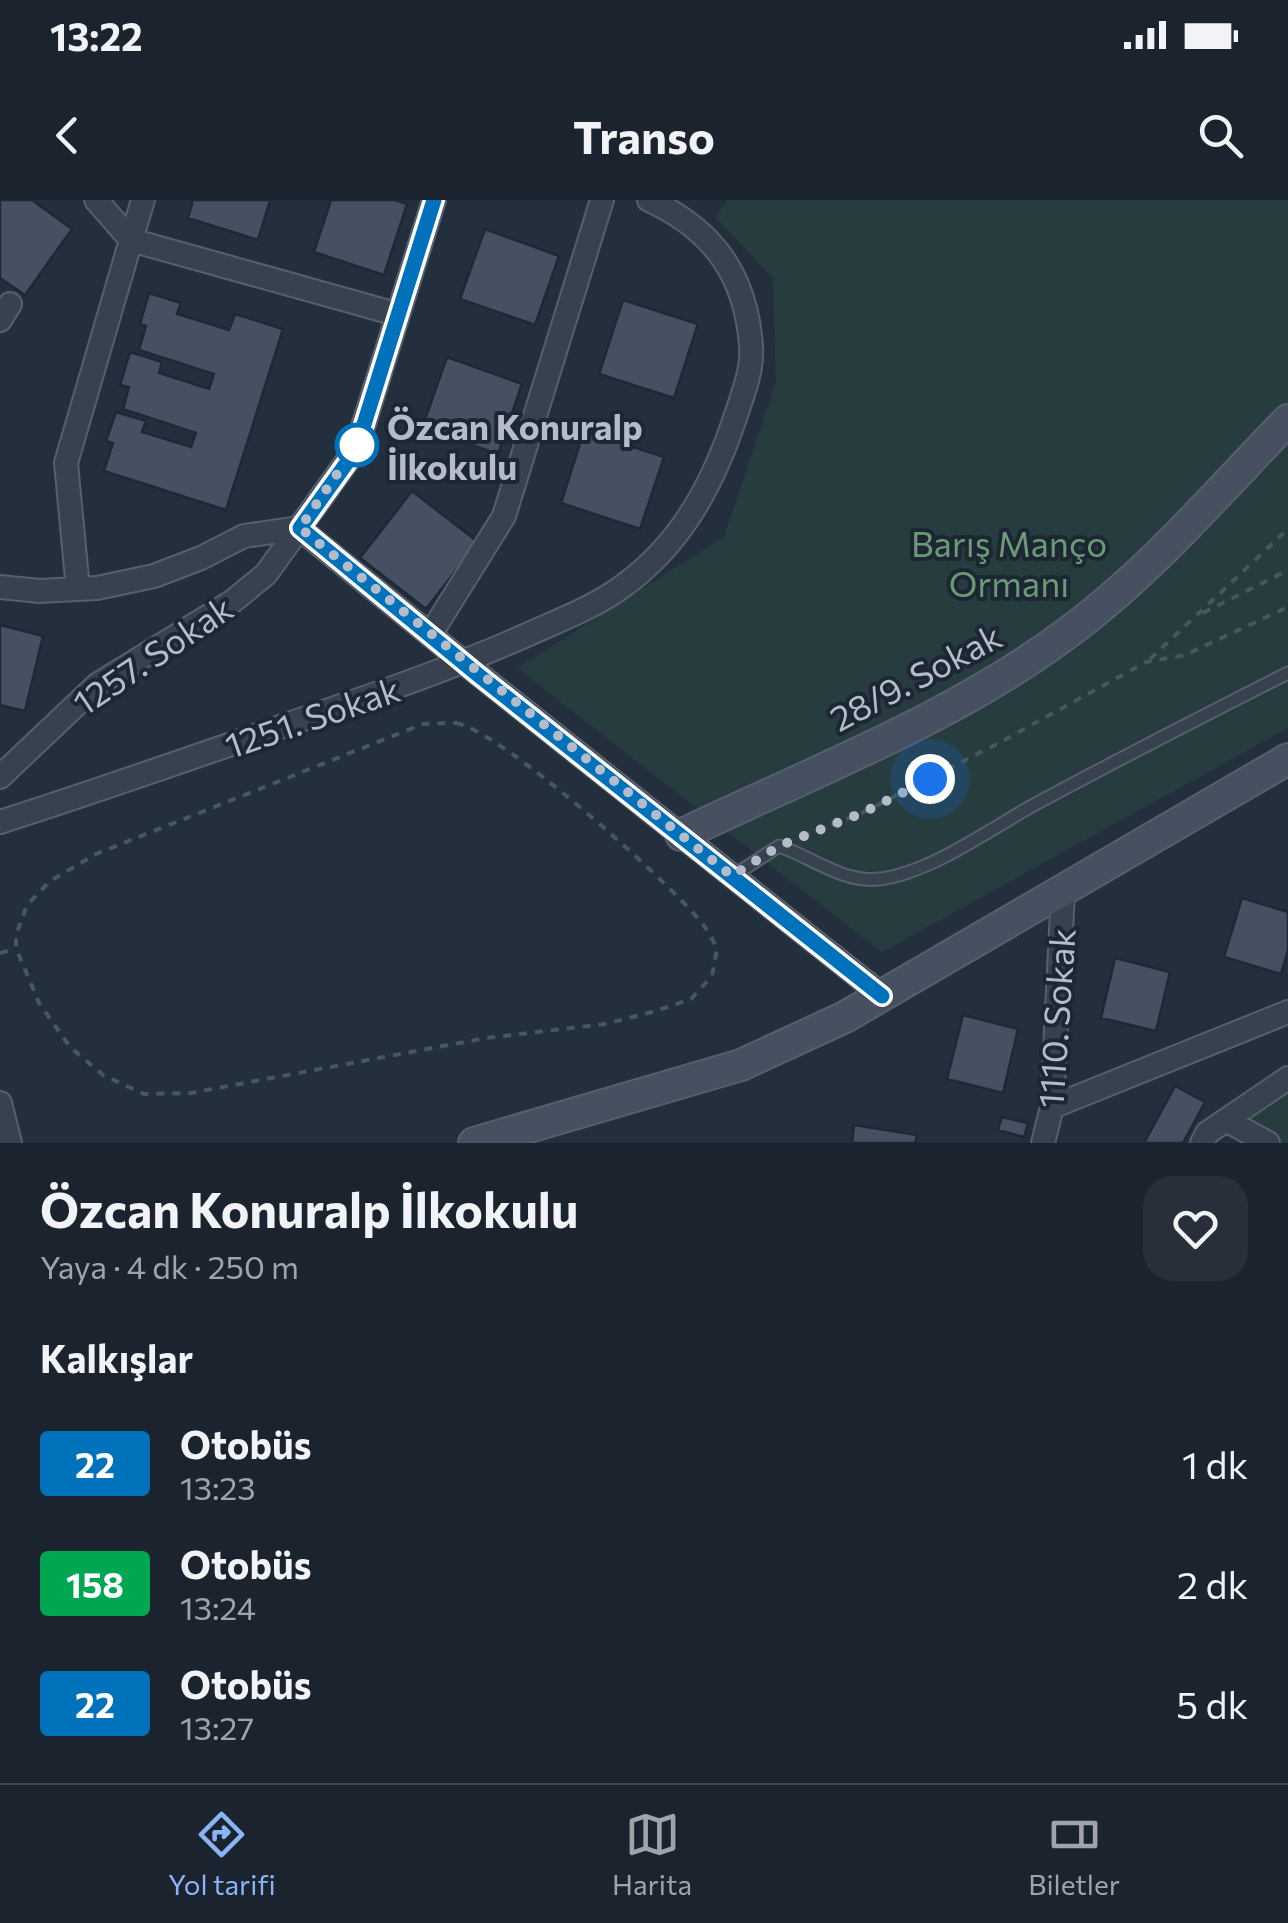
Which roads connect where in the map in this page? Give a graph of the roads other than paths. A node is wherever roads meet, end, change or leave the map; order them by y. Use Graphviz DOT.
graph roads {
  1 [pos="96,200"];
  2 [pos="143,200"];
  3 [pos="434,200"];
  4 [pos="602,200"];
  5 [pos="649,200"];
  6 [pos="131,240"];
  7 [pos="396,314"];
  8 [pos="1288,420"];
  9 [pos="300,528"];
  10 [pos="0,586"];
  11 [pos="78,589"];
  12 [pos="430,635"];
  13 [pos="464,662"];
  14 [pos="1288,673"];
  15 [pos="1288,760"];
  16 [pos="0,777"];
  17 [pos="0,822"];
  18 [pos="681,835"];
  19 [pos="732,876"];
  20 [pos="1063,892"];
  21 [pos="882,996"];
  22 [pos="1288,1012"];
  23 [pos="1288,1078"];
  24 [pos="0,1103"];
  25 [pos="1052,1107"];
  26 [pos="1226,1120"];
  27 [pos="516,1136"];
  28 [pos="10,1143"];
  29 [pos="474,1143"];
  30 [pos="1043,1143"];
  31 [pos="1202,1143"];
  32 [pos="1268,1143"];
  1 -- 6 [label="street"];
  2 -- 6 [label="street"];
  3 -- 7 [label="street, 1257. Sokak"];
  4 -- 12 [label="street"];
  5 -- 13 [label="street, 1251. Sokak"];
  6 -- 7 [label="street"];
  6 -- 11 [label="street"];
  7 -- 9 [label="street, 1257. Sokak"];
  8 -- 18 [label="street, 28/9. Sokak"];
  9 -- 11 [label="street, 1257. Sokak"];
  9 -- 12 [label="street"];
  9 -- 16 [label="street, 1257. Sokak"];
  10 -- 11 [label="street, 1257. Sokak"];
  12 -- 13 [label="street"];
  13 -- 17 [label="street, 1251. Sokak"];
  13 -- 18 [label="street"];
  14 -- 19 [label="lane"];
  15 -- 20 [label="street"];
  18 -- 19 [label="street"];
  19 -- 21 [label="street"];
  20 -- 21 [label="street"];
  20 -- 25 [label="street, 1110. Sokak"];
  21 -- 27 [label="street"];
  22 -- 25 [label="street"];
  23 -- 26 [label="street"];
  24 -- 28 [label="street"];
  25 -- 30 [label="street, 1110. Sokak"];
  26 -- 31 [label="street"];
  26 -- 32 [label="street"];
  27 -- 29 [label="street"];
}
